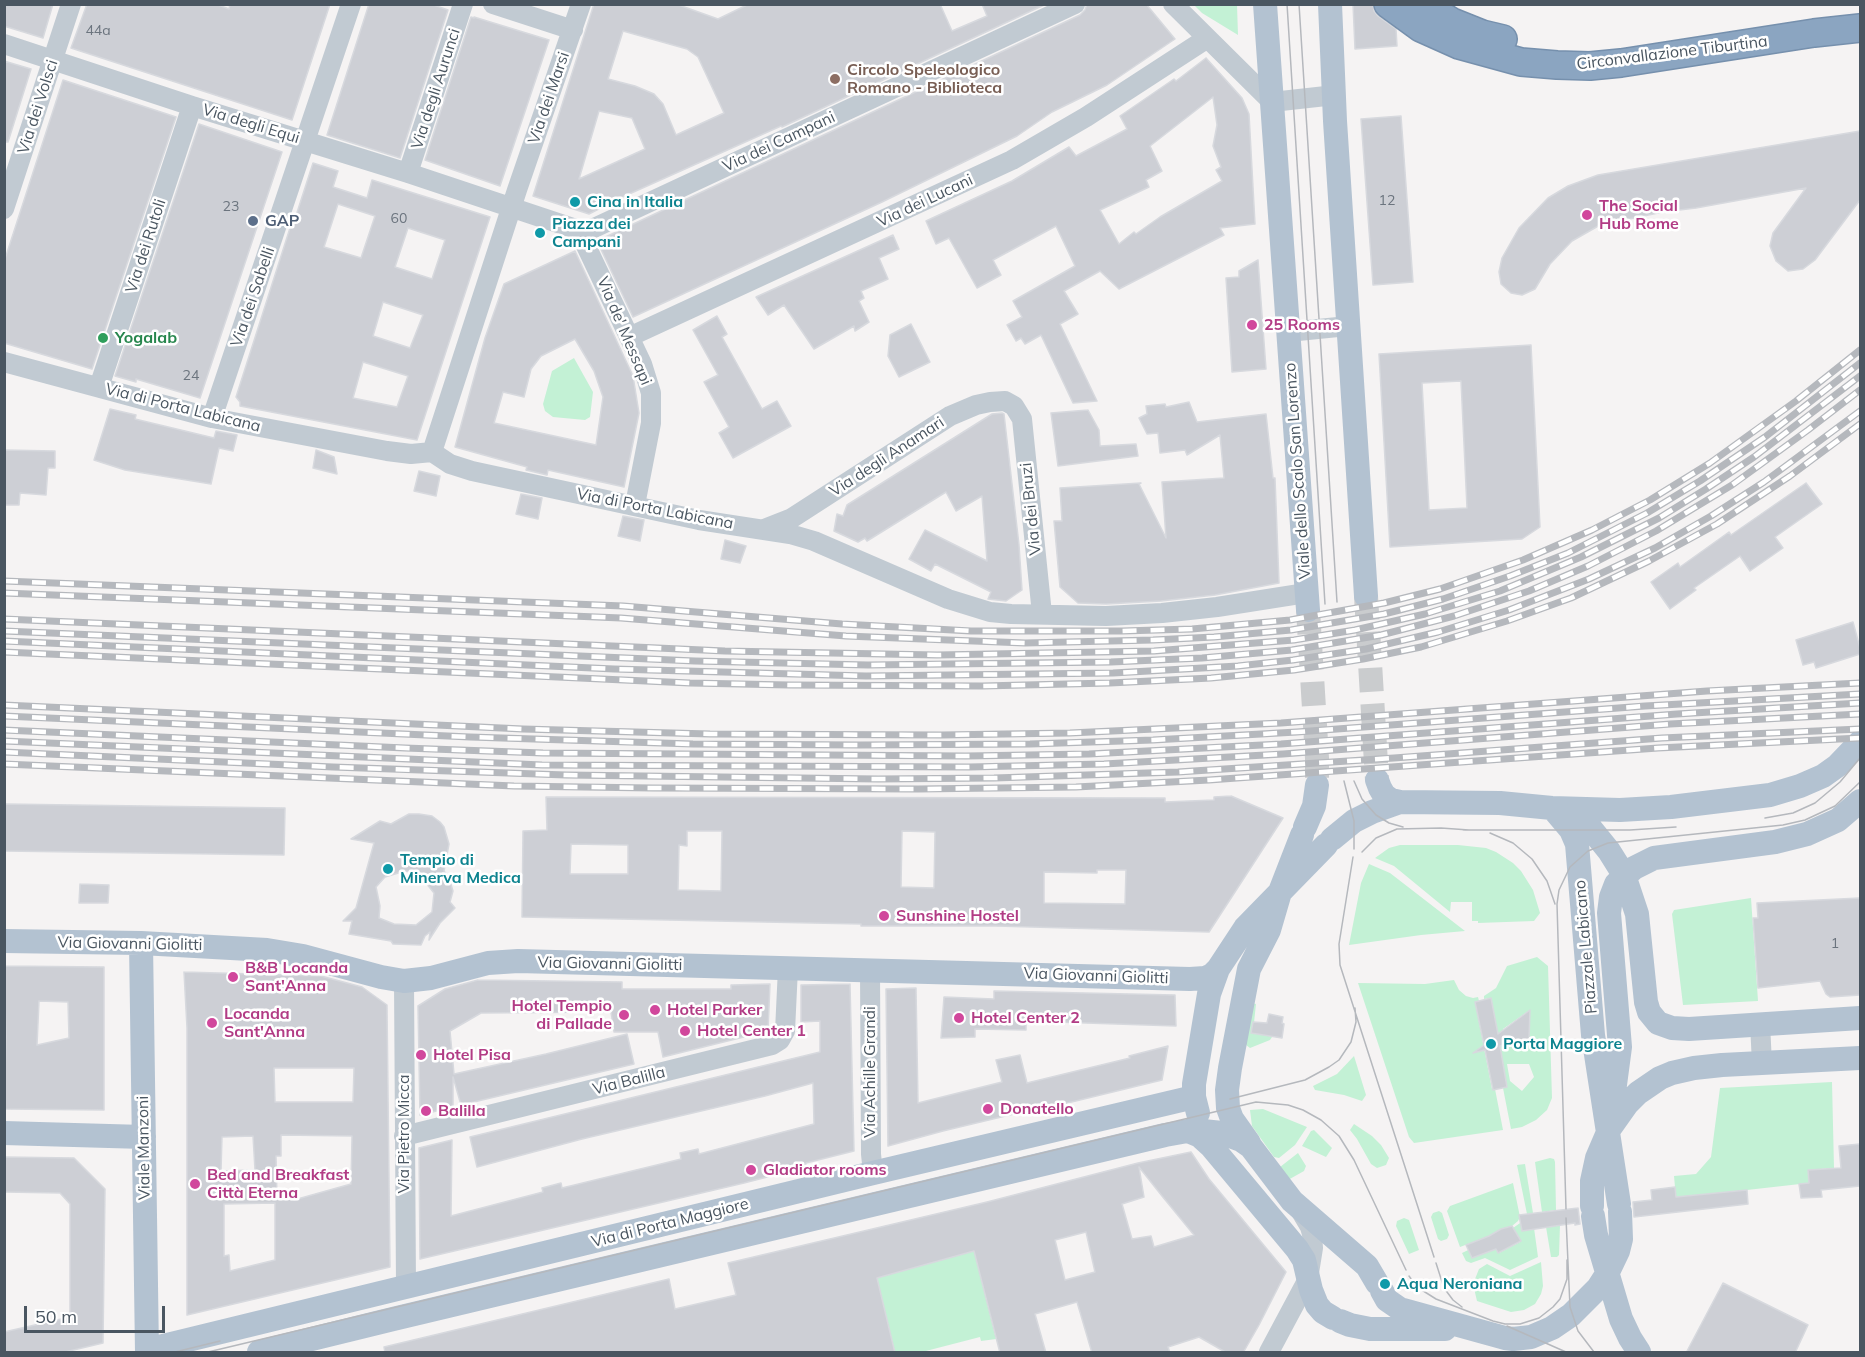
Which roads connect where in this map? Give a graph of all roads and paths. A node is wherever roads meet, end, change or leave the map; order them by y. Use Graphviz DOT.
graph roads {
  1 [pos="71,4"];
  2 [pos="351,4"];
  3 [pos="463,4"];
  4 [pos="493,4"];
  5 [pos="581,4"];
  6 [pos="1075,4"];
  7 [pos="1173,4"];
  8 [pos="1265,4"];
  9 [pos="1330,4"];
  10 [pos="1388,4"];
  11 [pos="1423,4"];
  12 [pos="1860,11"];
  13 [pos="1860,28"];
  14 [pos="573,30"];
  15 [pos="1206,39"];
  16 [pos="4,44"];
  17 [pos="53,61"];
  18 [pos="1335,95"];
  19 [pos="1272,102"];
  20 [pos="192,106"];
  21 [pos="305,140"];
  22 [pos="408,173"];
  23 [pos="508,200"];
  24 [pos="4,208"];
  25 [pos="579,231"];
  26 [pos="1348,326"];
  27 [pos="1288,332"];
  28 [pos="629,337"];
  29 [pos="4,362"];
  30 [pos="99,387"];
  31 [pos="1014,406"];
  32 [pos="212,418"];
  33 [pos="432,452"];
  34 [pos="635,505"];
  35 [pos="764,529"];
  36 [pos="1366,596"];
  37 [pos="1307,601"];
  38 [pos="1042,614"];
  39 [pos="1860,742"];
  40 [pos="1377,780"];
  41 [pos="1317,785"];
  42 [pos="1400,802"];
  43 [pos="1860,802"];
  44 [pos="1552,808"];
  45 [pos="1624,875"];
  46 [pos="1281,889"];
  47 [pos="4,940"];
  48 [pos="141,943"];
  49 [pos="788,968"];
  50 [pos="1218,969"];
  51 [pos="870,970"];
  52 [pos="404,981"];
  53 [pos="1860,1018"];
  54 [pos="1760,1023"];
  55 [pos="1860,1058"];
  56 [pos="1762,1064"];
  57 [pos="1194,1097"];
  58 [pos="1609,1130"];
  59 [pos="4,1133"];
  60 [pos="1200,1135"];
  61 [pos="404,1136"];
  62 [pos="144,1137"];
  63 [pos="1254,1150"];
  64 [pos="873,1173"];
  65 [pos="1299,1207"];
  66 [pos="1607,1274"];
  67 [pos="1308,1279"];
  68 [pos="406,1286"];
  69 [pos="1471,1329"];
  70 [pos="1504,1338"];
  71 [pos="144,1352"];
  72 [pos="259,1353"];
  73 [pos="1269,1353"];
  74 [pos="1538,1353"];
  75 [pos="1639,1353"];
  1 -- 17 [label="street, Via dei Volsci"];
  2 -- 21 [label="street, Via dei Sabelli"];
  3 -- 22 [label="street, Via degli Aurunci"];
  4 -- 14 [label="street"];
  5 -- 14 [label="street, Via dei Marsi"];
  6 -- 25 [label="street, Via dei Campani"];
  7 -- 15 [label="street"];
  8 -- 19 [label="main road, Viale dello Scalo San Lorenzo"];
  9 -- 18 [label="main road"];
  10 -- 13 [label="highway, Circonvallazione Tiburtina"];
  11 -- 12 [label="highway, Circonvallazione Tiburtina"];
  14 -- 23 [label="street, Via dei Marsi"];
  15 -- 19 [label="street"];
  15 -- 28 [label="street, Via dei Lucani"];
  16 -- 17 [label="street, Via degli Equi"];
  17 -- 20 [label="street, Via degli Equi"];
  17 -- 24 [label="street, Via dei Volsci"];
  18 -- 19 [label="street"];
  18 -- 26 [label="main road"];
  19 -- 27 [label="main road, Viale dello Scalo San Lorenzo"];
  20 -- 21 [label="street, Via degli Equi"];
  20 -- 30 [label="street, Via dei Rutoli"];
  21 -- 22 [label="street, Via degli Equi"];
  21 -- 32 [label="street, Via dei Sabelli"];
  22 -- 23 [label="street, Via degli Equi"];
  23 -- 25 [label="street"];
  23 -- 33 [label="street"];
  25 -- 28 [label="street, Via de' Messapi"];
  26 -- 27 [label="street"];
  26 -- 36 [label="main road"];
  27 -- 37 [label="main road, Viale dello Scalo San Lorenzo"];
  28 -- 34 [label="street, Via de' Messapi"];
  29 -- 30 [label="street, Via di Porta Labicana"];
  30 -- 32 [label="street, Via di Porta Labicana"];
  31 -- 35 [label="street, Via degli Anamari"];
  31 -- 38 [label="street, Via dei Bruzi"];
  32 -- 33 [label="street, Via di Porta Labicana"];
  33 -- 34 [label="street, Via di Porta Labicana"];
  34 -- 35 [label="street, Via di Porta Labicana"];
  35 -- 38 [label="street, Via di Porta Labicana"];
  37 -- 38 [label="street, Via di Porta Labicana"];
  39 -- 44 [label="main road"];
  40 -- 42 [label="main road"];
  41 -- 46 [label="main road"];
  42 -- 44 [label="main road"];
  42 -- 46 [label="main road"];
  43 -- 45 [label="main road"];
  44 -- 45 [label="main road"];
  44 -- 58 [label="main road, Piazzale Labicano"];
  45 -- 54 [label="main road"];
  45 -- 58 [label="main road, Piazzale Labicano"];
  46 -- 50 [label="main road"];
  46 -- 63 [label="main road"];
  47 -- 48 [label="main road, Via Giovanni Giolitti"];
  48 -- 52 [label="main road, Via Giovanni Giolitti"];
  48 -- 62 [label="main road, Viale Manzoni"];
  49 -- 51 [label="main road, Via Giovanni Giolitti"];
  49 -- 52 [label="main road, Via Giovanni Giolitti"];
  49 -- 61 [label="street, Via Balilla"];
  50 -- 51 [label="main road, Via Giovanni Giolitti"];
  50 -- 57 [label="main road"];
  51 -- 64 [label="street, Via Achille Grandi"];
  52 -- 61 [label="street, Via Pietro Micca"];
  53 -- 54 [label="main road"];
  54 -- 56 [label="street"];
  55 -- 56 [label="main road"];
  56 -- 58 [label="main road"];
  57 -- 60 [label="main road"];
  57 -- 64 [label="main road, Via di Porta Maggiore"];
  58 -- 66 [label="main road, Piazzale Labicano"];
  58 -- 66 [label="main road, Piazzale Labicano"];
  59 -- 62 [label="main road"];
  60 -- 63 [label="main road"];
  60 -- 67 [label="main road"];
  60 -- 72 [label="main road, Via di Porta Maggiore"];
  61 -- 68 [label="street, Via Pietro Micca"];
  62 -- 71 [label="main road, Viale Manzoni"];
  63 -- 65 [label="main road"];
  64 -- 68 [label="main road, Via di Porta Maggiore"];
  65 -- 67 [label="street"];
  65 -- 69 [label="main road"];
  66 -- 70 [label="main road, Piazzale Labicano"];
  66 -- 75 [label="main road, Piazzale Labicano"];
  67 -- 69 [label="main road"];
  67 -- 73 [label="street"];
  68 -- 71 [label="main road, Via di Porta Maggiore"];
  69 -- 70 [label="main road"];
  70 -- 74 [label="main road"];
}
